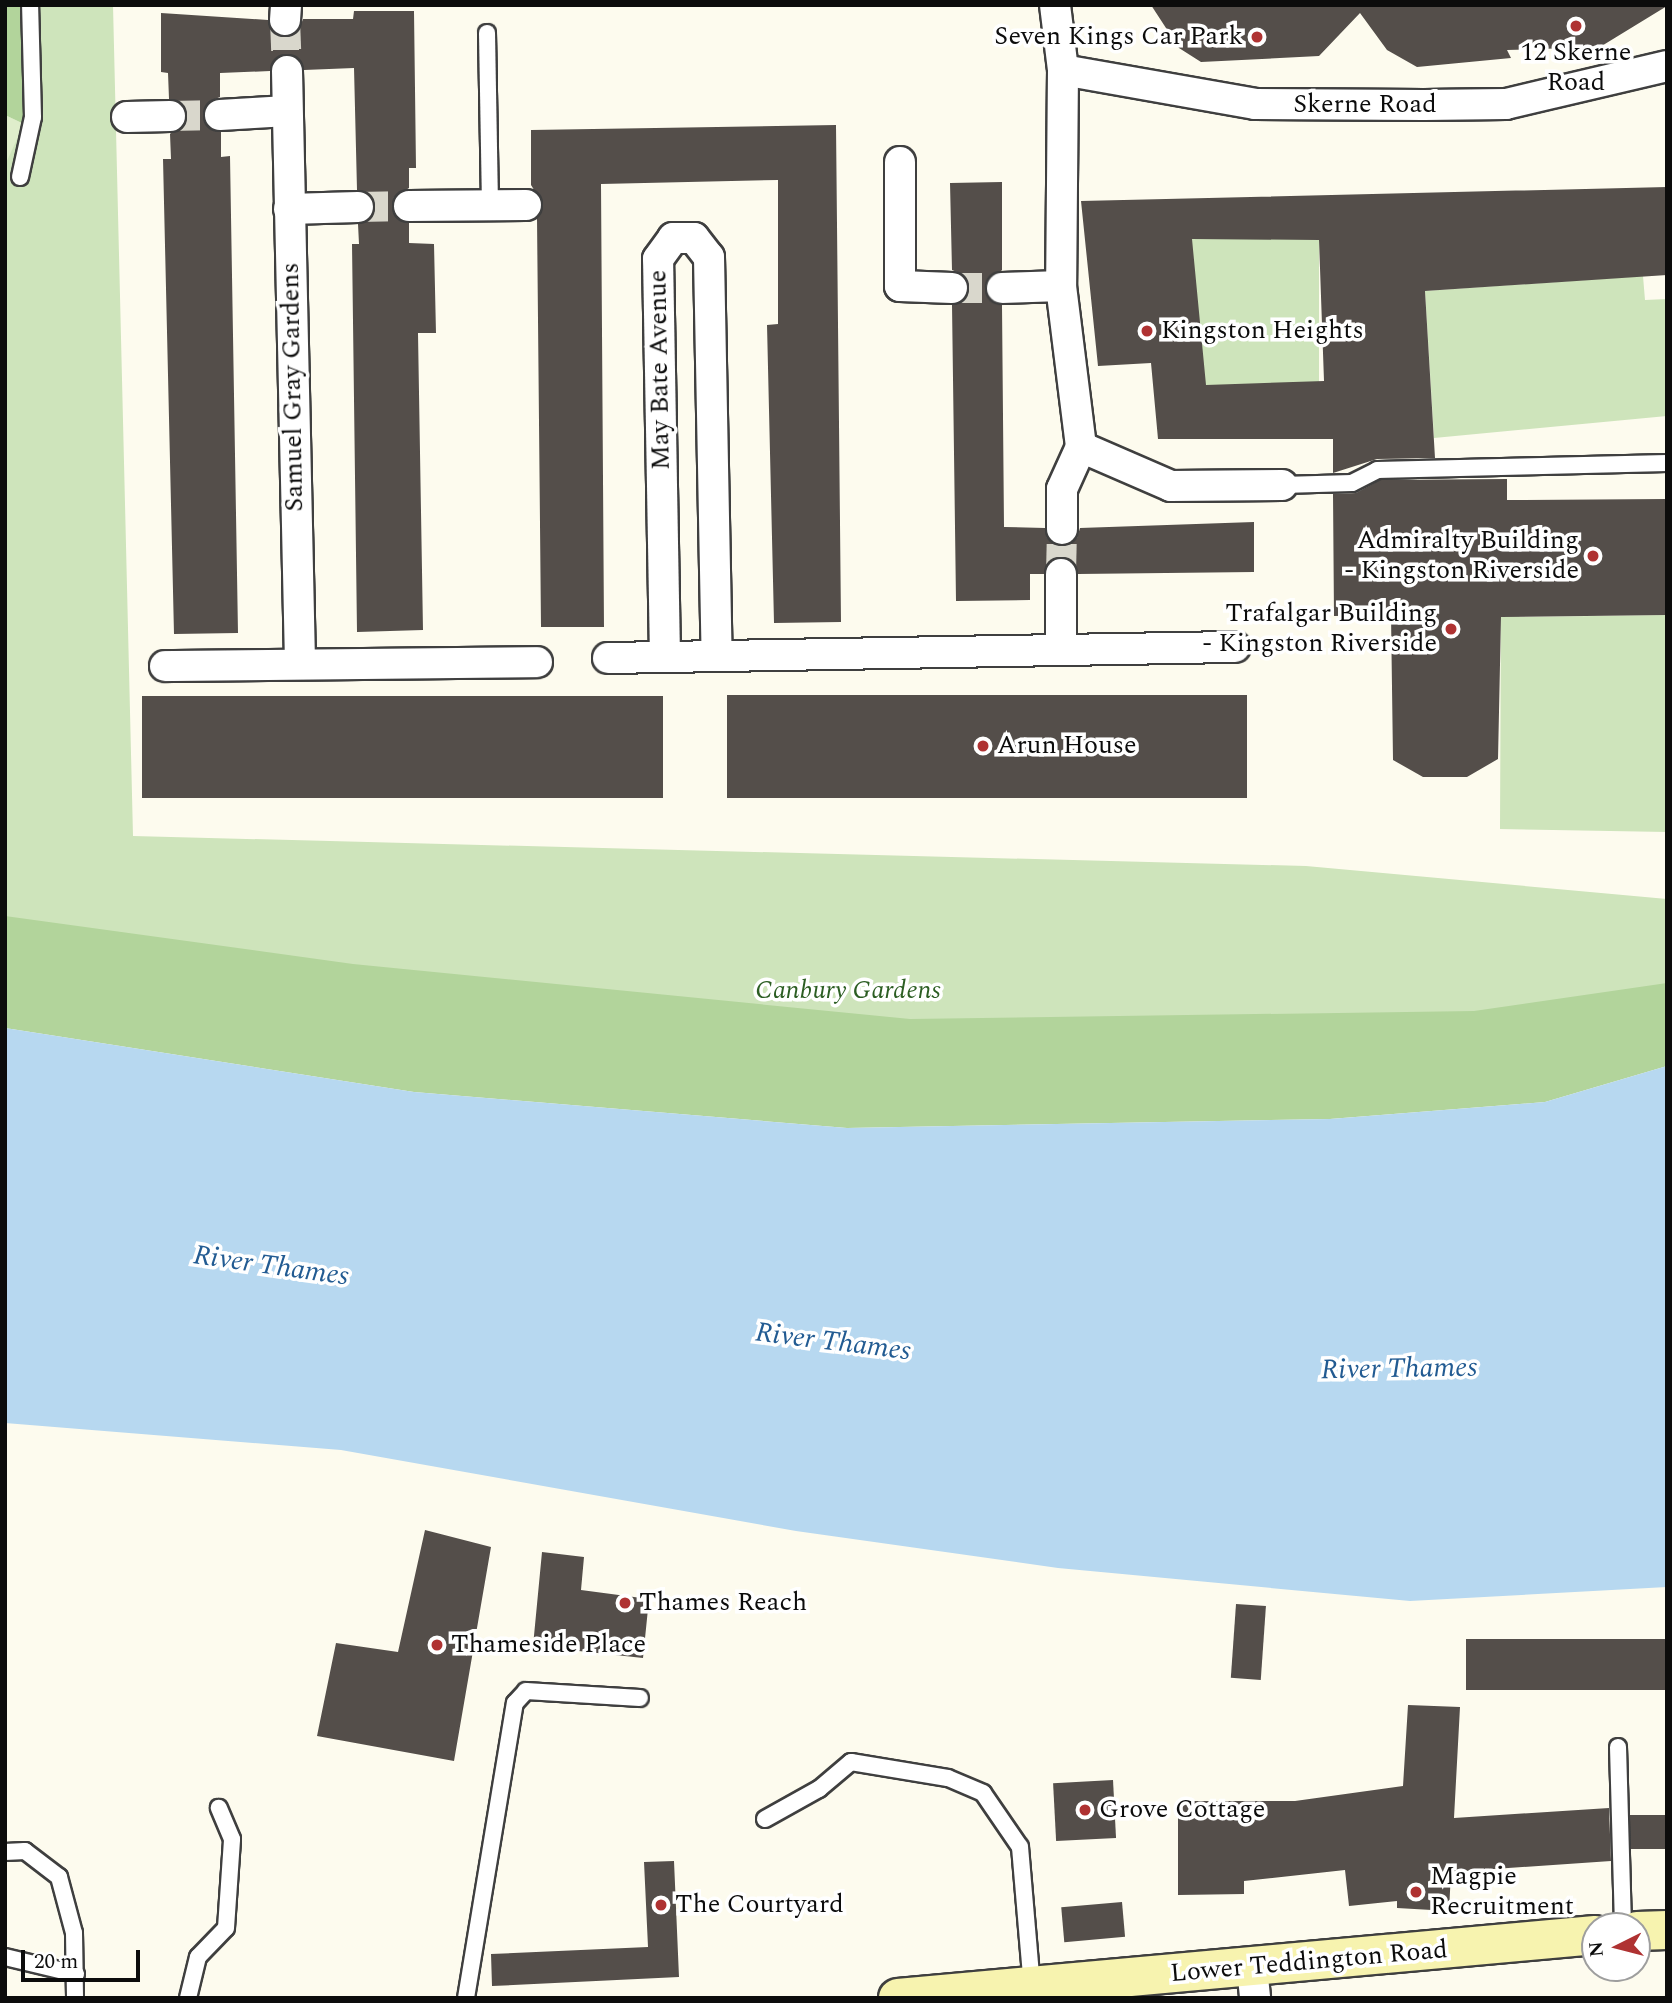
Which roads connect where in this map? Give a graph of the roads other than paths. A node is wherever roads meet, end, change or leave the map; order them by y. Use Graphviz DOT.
graph roads {
  1 [pos="30,5"];
  2 [pos="1055,5"];
  3 [pos="487,33"];
  4 [pos="1667,66"];
  5 [pos="1063,70"];
  6 [pos="286,71"];
  7 [pos="288,111"];
  8 [pos="220,115"];
  9 [pos="170,116"];
  10 [pos="127,117"];
  11 [pos="900,162"];
  12 [pos="20,177"];
  13 [pos="490,203"];
  14 [pos="526,205"];
  15 [pos="409,206"];
  16 [pos="358,207"];
  17 [pos="289,209"];
  18 [pos="1061,286"];
  19 [pos="952,288"];
  20 [pos="1002,288"];
  21 [pos="1081,447"];
  22 [pos="1667,463"];
  23 [pos="1282,485"];
  24 [pos="1062,528"];
  25 [pos="1061,574"];
  26 [pos="1235,647"];
  27 [pos="1061,649"];
  28 [pos="717,656"];
  29 [pos="665,657"];
  30 [pos="608,658"];
  31 [pos="537,662"];
  32 [pos="300,664"];
  33 [pos="165,666"];
  34 [pos="640,1698"];
  35 [pos="1618,1747"];
  36 [pos="219,1808"];
  37 [pos="765,1819"];
  38 [pos="5,1852"];
  39 [pos="1623,1912"];
  40 [pos="1581,1937"];
  41 [pos="5,1956"];
  42 [pos="76,1974"];
  43 [pos="1254,1983"];
  44 [pos="1032,1987"];
  45 [pos="922,1997"];
  46 [pos="75,1998"];
  47 [pos="188,1998"];
  48 [pos="466,1998"];
  1 -- 12 [label="lane"];
  2 -- 5 [label="street"];
  3 -- 13 [label="lane"];
  4 -- 5 [label="street, Skerne Road"];
  5 -- 18 [label="street"];
  6 -- 7 [label="street, Samuel Gray Gardens"];
  7 -- 8 [label="street"];
  7 -- 17 [label="street, Samuel Gray Gardens"];
  9 -- 10 [label="street"];
  11 -- 19 [label="street"];
  13 -- 14 [label="street"];
  13 -- 15 [label="street"];
  16 -- 17 [label="street"];
  17 -- 32 [label="street, Samuel Gray Gardens"];
  18 -- 20 [label="street"];
  18 -- 21 [label="street"];
  21 -- 23 [label="street"];
  21 -- 24 [label="street"];
  22 -- 23 [label="lane"];
  25 -- 27 [label="street"];
  26 -- 27 [label="street"];
  27 -- 28 [label="street"];
  28 -- 29 [label="street"];
  28 -- 29 [label="street, May Bate Avenue"];
  29 -- 30 [label="street"];
  31 -- 32 [label="street"];
  32 -- 33 [label="street"];
  34 -- 48 [label="lane"];
  35 -- 39 [label="lane"];
  36 -- 47 [label="lane"];
  37 -- 44 [label="lane"];
  38 -- 42 [label="lane"];
  40 -- 43 [label="street, Lower Teddington Road"];
  41 -- 42 [label="lane"];
  42 -- 46 [label="lane"];
  43 -- 44 [label="street, Lower Teddington Road"];
  44 -- 45 [label="street, Lower Teddington Road"];
}
